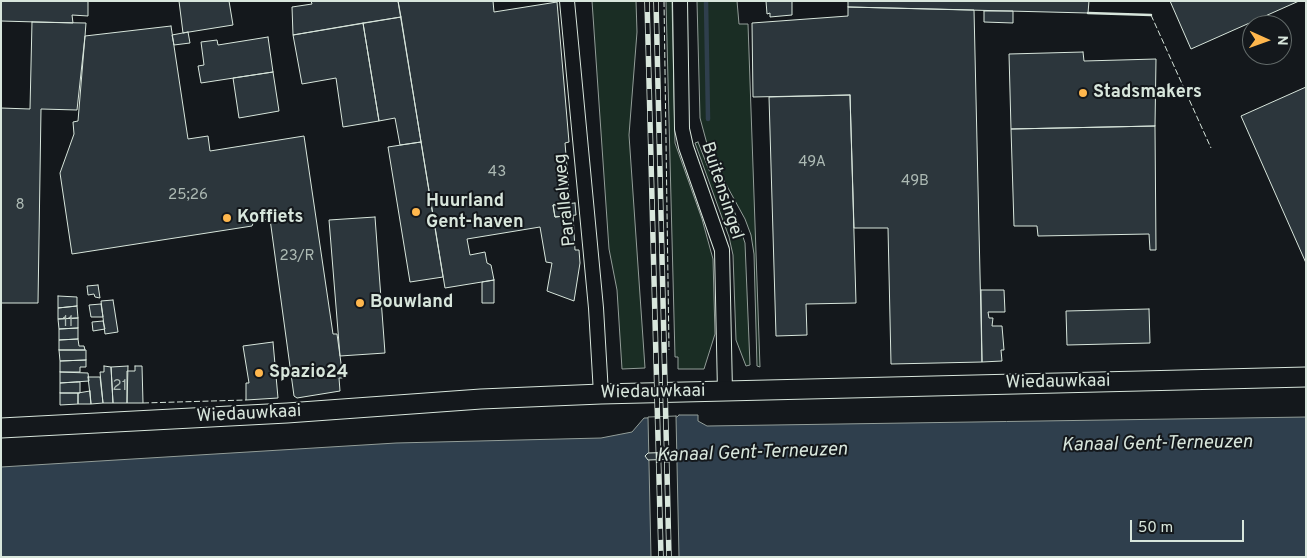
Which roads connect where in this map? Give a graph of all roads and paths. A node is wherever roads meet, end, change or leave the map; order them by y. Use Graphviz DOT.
graph roads {
  1 [pos="567,1"];
  2 [pos="680,1"];
  3 [pos="1306,378"];
  4 [pos="725,392"];
  5 [pos="601,394"];
  6 [pos="1,428"];
  1 -- 5 [label="street, Parallelweg"];
  2 -- 4 [label="street, Buitensingel"];
  3 -- 4 [label="main road, Wiedauwkaai"];
  4 -- 5 [label="main road, Wiedauwkaai"];
  5 -- 6 [label="main road, Wiedauwkaai"];
}
